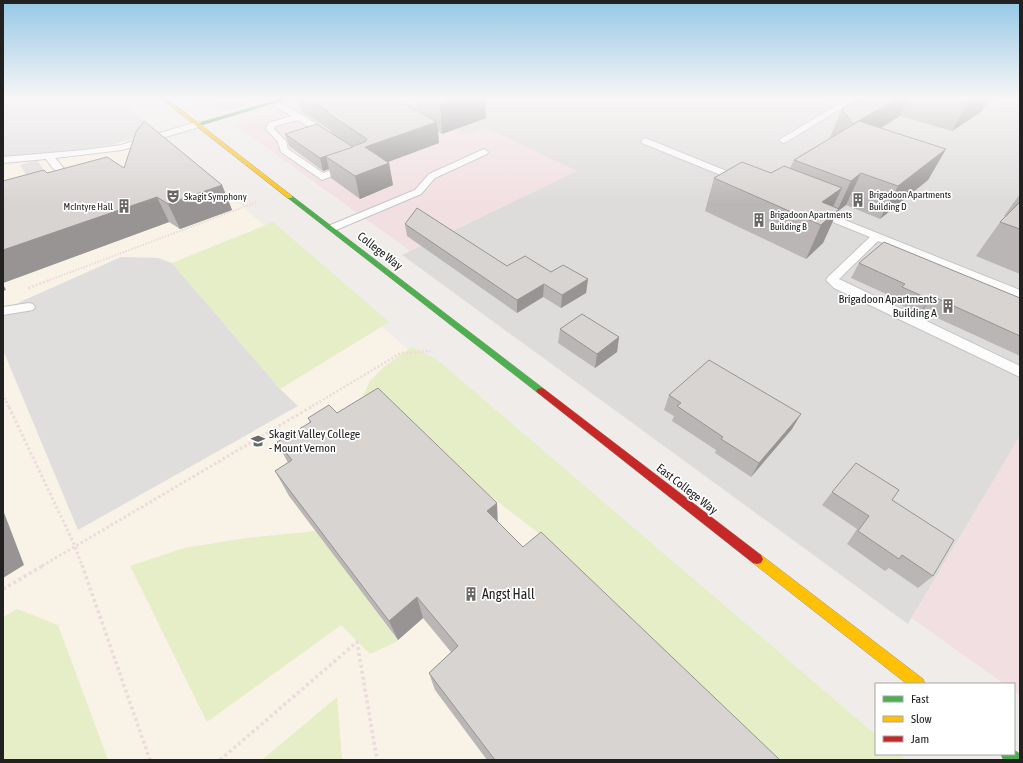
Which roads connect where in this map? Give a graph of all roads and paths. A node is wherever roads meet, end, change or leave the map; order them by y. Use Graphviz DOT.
graph roads {
  1 [pos="167,134"];
  2 [pos="211,134"];
  3 [pos="275,134"];
  4 [pos="324,134"];
  5 [pos="794,134"];
  6 [pos="783,140"];
  7 [pos="335,141"];
  8 [pos="645,141"];
  9 [pos="122,147"];
  10 [pos="484,152"];
  11 [pos="49,156"];
  12 [pos="3,160"];
  13 [pos="115,161"];
  14 [pos="359,163"];
  15 [pos="85,172"];
  16 [pos="754,186"];
  17 [pos="257,202"];
  18 [pos="805,207"];
  19 [pos="332,228"];
  20 [pos="877,236"];
  21 [pos="22,291"];
  22 [pos="1020,294"];
  23 [pos="30,307"];
  24 [pos="3,311"];
  25 [pos="442,314"];
  26 [pos="431,351"];
  27 [pos="1020,372"];
  28 [pos="3,394"];
  29 [pos="76,546"];
  30 [pos="3,589"];
  31 [pos="917,683"];
  32 [pos="150,760"];
  33 [pos="220,760"];
  34 [pos="377,760"];
  1 -- 9 [label="lane"];
  2 -- 19 [label="main road, College Way"];
  3 -- 14 [label="lane"];
  4 -- 7 [label="lane"];
  5 -- 6 [label="lane"];
  8 -- 16 [label="lane"];
  9 -- 11 [label="lane"];
  9 -- 13 [label="lane"];
  10 -- 19 [label="lane"];
  11 -- 12 [label="lane"];
  11 -- 15 [label="lane"];
  17 -- 21 [label="path"];
  18 -- 20 [label="lane"];
  19 -- 25 [label="main road, College Way"];
  20 -- 22 [label="lane"];
  20 -- 27 [label="lane"];
  23 -- 24 [label="lane"];
  25 -- 31 [label="main road, East College Way"];
  26 -- 29 [label="path"];
  28 -- 29 [label="path"];
  29 -- 30 [label="path"];
  29 -- 32 [label="path"];
  33 -- 34 [label="path"];
}
